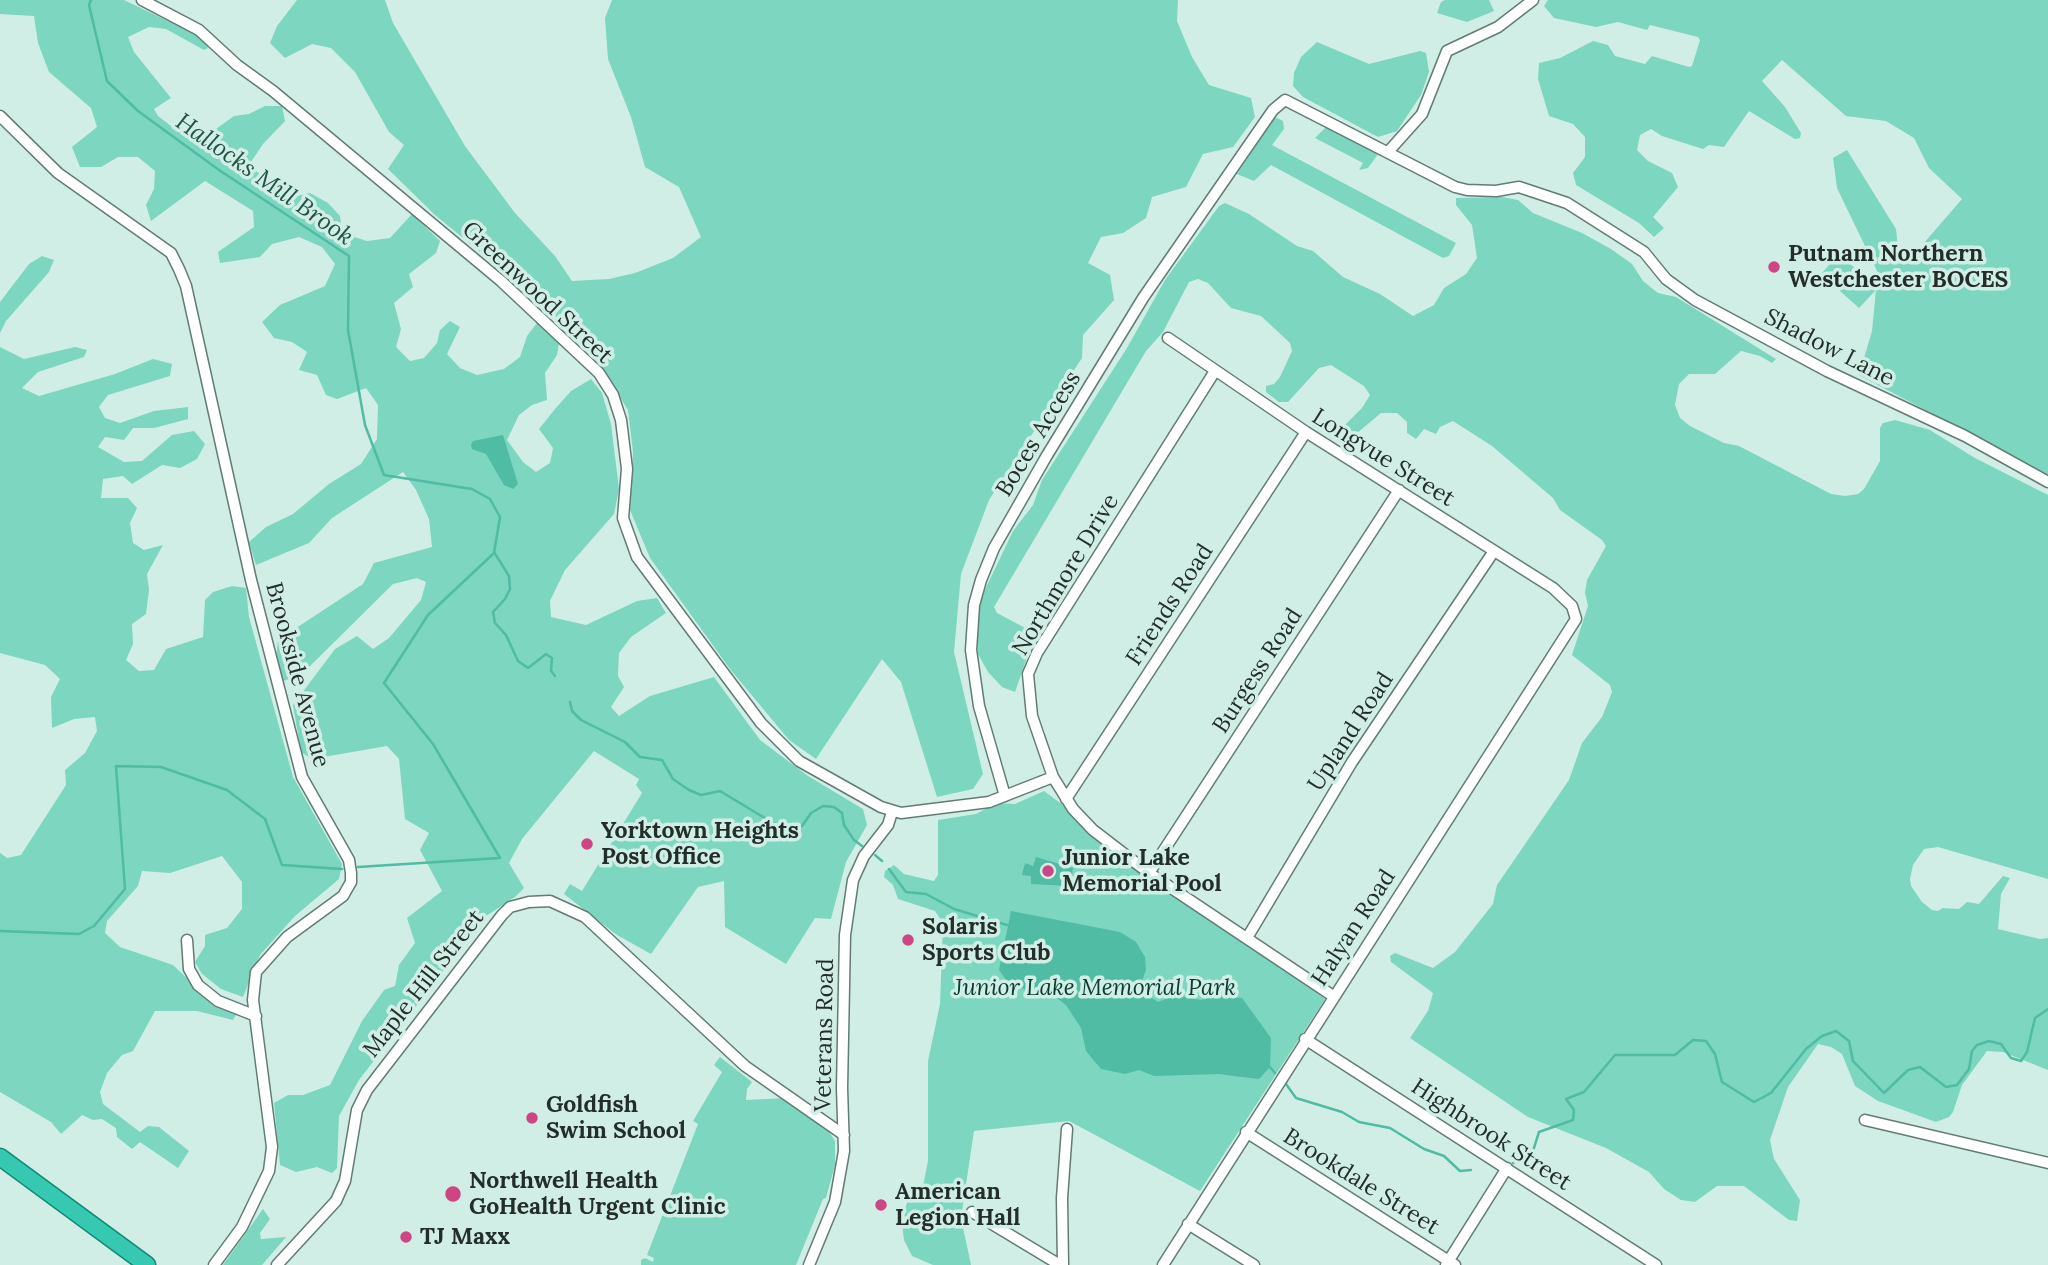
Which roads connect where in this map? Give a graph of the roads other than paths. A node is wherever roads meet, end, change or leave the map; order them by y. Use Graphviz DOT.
graph roads {
  1 [pos="142,0"];
  2 [pos="1532,0"];
  3 [pos="0,116"];
  4 [pos="1388,152"];
  5 [pos="1168,338"];
  6 [pos="1215,371"];
  7 [pos="1306,432"];
  8 [pos="2048,482"];
  9 [pos="1399,490"];
  10 [pos="1494,551"];
  11 [pos="1576,612"];
  12 [pos="1053,777"];
  13 [pos="1005,796"];
  14 [pos="1066,799"];
  15 [pos="892,812"];
  16 [pos="1149,873"];
  17 [pos="1247,938"];
  18 [pos="187,940"];
  19 [pos="1334,996"];
  20 [pos="256,1016"];
  21 [pos="1306,1039"];
  22 [pos="1865,1120"];
  23 [pos="1067,1129"];
  24 [pos="1247,1132"];
  25 [pos="844,1135"];
  26 [pos="0,1157"];
  27 [pos="2048,1163"];
  28 [pos="1507,1168"];
  29 [pos="972,1212"];
  30 [pos="1188,1224"];
  31 [pos="1450,1264"];
  32 [pos="147,1265"];
  33 [pos="214,1265"];
  34 [pos="277,1265"];
  35 [pos="809,1265"];
  36 [pos="1061,1265"];
  37 [pos="1163,1265"];
  38 [pos="1254,1265"];
  39 [pos="1656,1265"];
  1 -- 15 [label="street, Greenwood Street"];
  2 -- 4 [label="street"];
  3 -- 20 [label="street, Brookside Avenue"];
  4 -- 8 [label="street, Shadow Lane"];
  4 -- 13 [label="street, Boces Access"];
  5 -- 6 [label="street, Longvue Street"];
  6 -- 7 [label="street, Longvue Street"];
  6 -- 12 [label="street, Northmore Drive"];
  7 -- 9 [label="street, Longvue Street"];
  7 -- 14 [label="street, Friends Road"];
  9 -- 10 [label="street, Longvue Street"];
  9 -- 16 [label="street, Burgess Road"];
  10 -- 11 [label="street, Longvue Street"];
  10 -- 17 [label="street, Upland Road"];
  11 -- 19 [label="street, Halyan Road"];
  12 -- 13 [label="street"];
  12 -- 14 [label="street, Northmore Drive"];
  13 -- 15 [label="street"];
  14 -- 16 [label="street, Northmore Drive"];
  15 -- 25 [label="street, Veterans Road"];
  16 -- 17 [label="street, Northmore Drive"];
  17 -- 19 [label="street, Northmore Drive"];
  18 -- 20 [label="street"];
  19 -- 21 [label="street, Halyan Road"];
  20 -- 33 [label="street, Brookside Avenue"];
  21 -- 24 [label="street, Halyan Road"];
  21 -- 28 [label="street, Highbrook Street"];
  22 -- 27 [label="street"];
  23 -- 36 [label="street"];
  24 -- 30 [label="street, Halyan Road"];
  24 -- 31 [label="street, Brookdale Street"];
  25 -- 34 [label="street, Maple Hill Street"];
  25 -- 35 [label="street, Veterans Road"];
  26 -- 32 [label="highway"];
  28 -- 31 [label="street"];
  28 -- 39 [label="street, Highbrook Street"];
  29 -- 36 [label="street"];
  30 -- 37 [label="street, Halyan Road"];
  30 -- 38 [label="street"];
}
